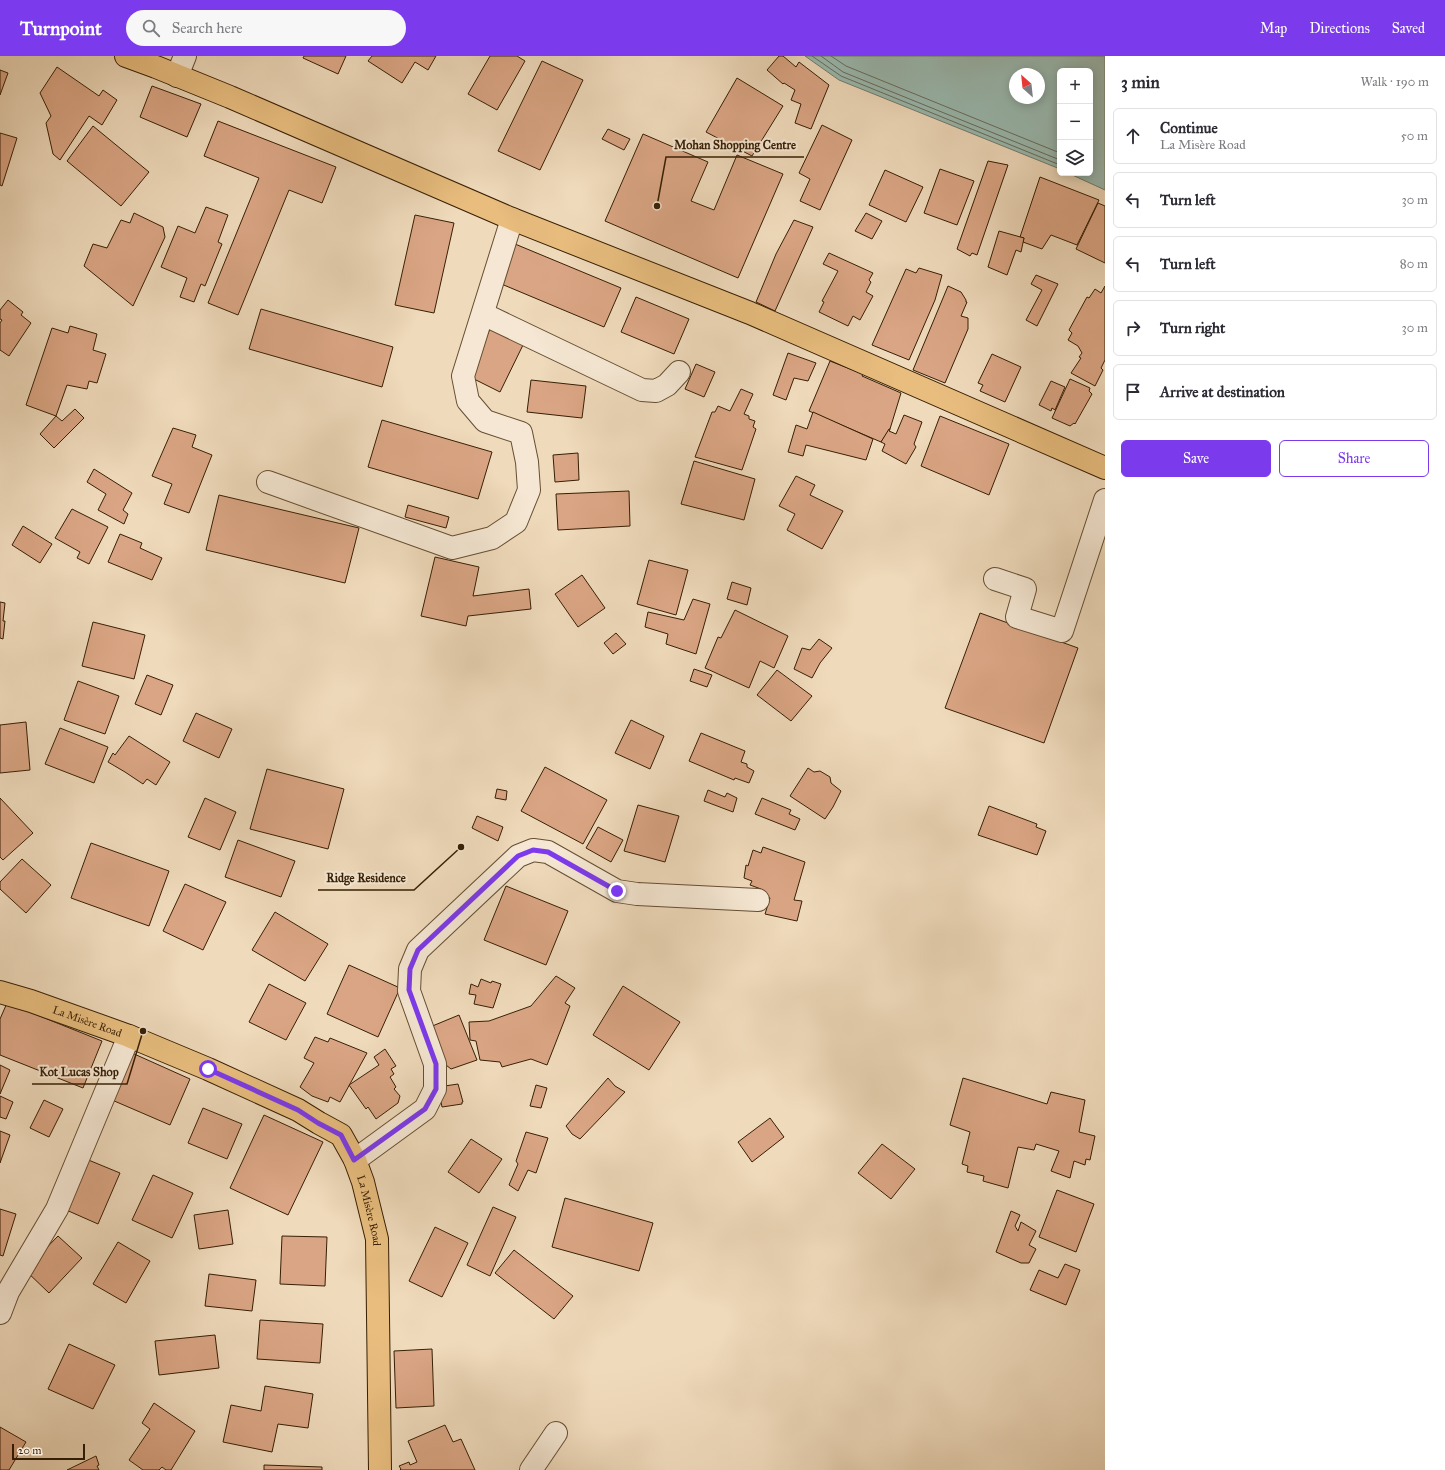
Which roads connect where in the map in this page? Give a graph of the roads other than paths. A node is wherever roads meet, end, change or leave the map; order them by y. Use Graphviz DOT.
graph roads {
  1 [pos="126,56"];
  2 [pos="181,66"];
  3 [pos="512,219"];
  4 [pos="483,314"];
  5 [pos="679,372"];
  6 [pos="1105,468"];
  7 [pos="268,482"];
  8 [pos="1105,500"];
  9 [pos="995,579"];
  10 [pos="758,900"];
  11 [pos="0,992"];
  12 [pos="129,1036"];
  13 [pos="354,1160"];
  14 [pos="0,1313"];
  15 [pos="556,1434"];
  16 [pos="380,1470"];
  17 [pos="531,1470"];
  1 -- 2 [label="main road"];
  2 -- 3 [label="main road"];
  3 -- 4 [label="street"];
  3 -- 6 [label="main road"];
  4 -- 5 [label="street"];
  4 -- 7 [label="street"];
  8 -- 9 [label="street"];
  10 -- 13 [label="street"];
  11 -- 12 [label="main road, La Misère Road"];
  12 -- 13 [label="main road, La Misère Road"];
  12 -- 14 [label="street"];
  13 -- 16 [label="main road, La Misère Road"];
  15 -- 17 [label="street"];
}
